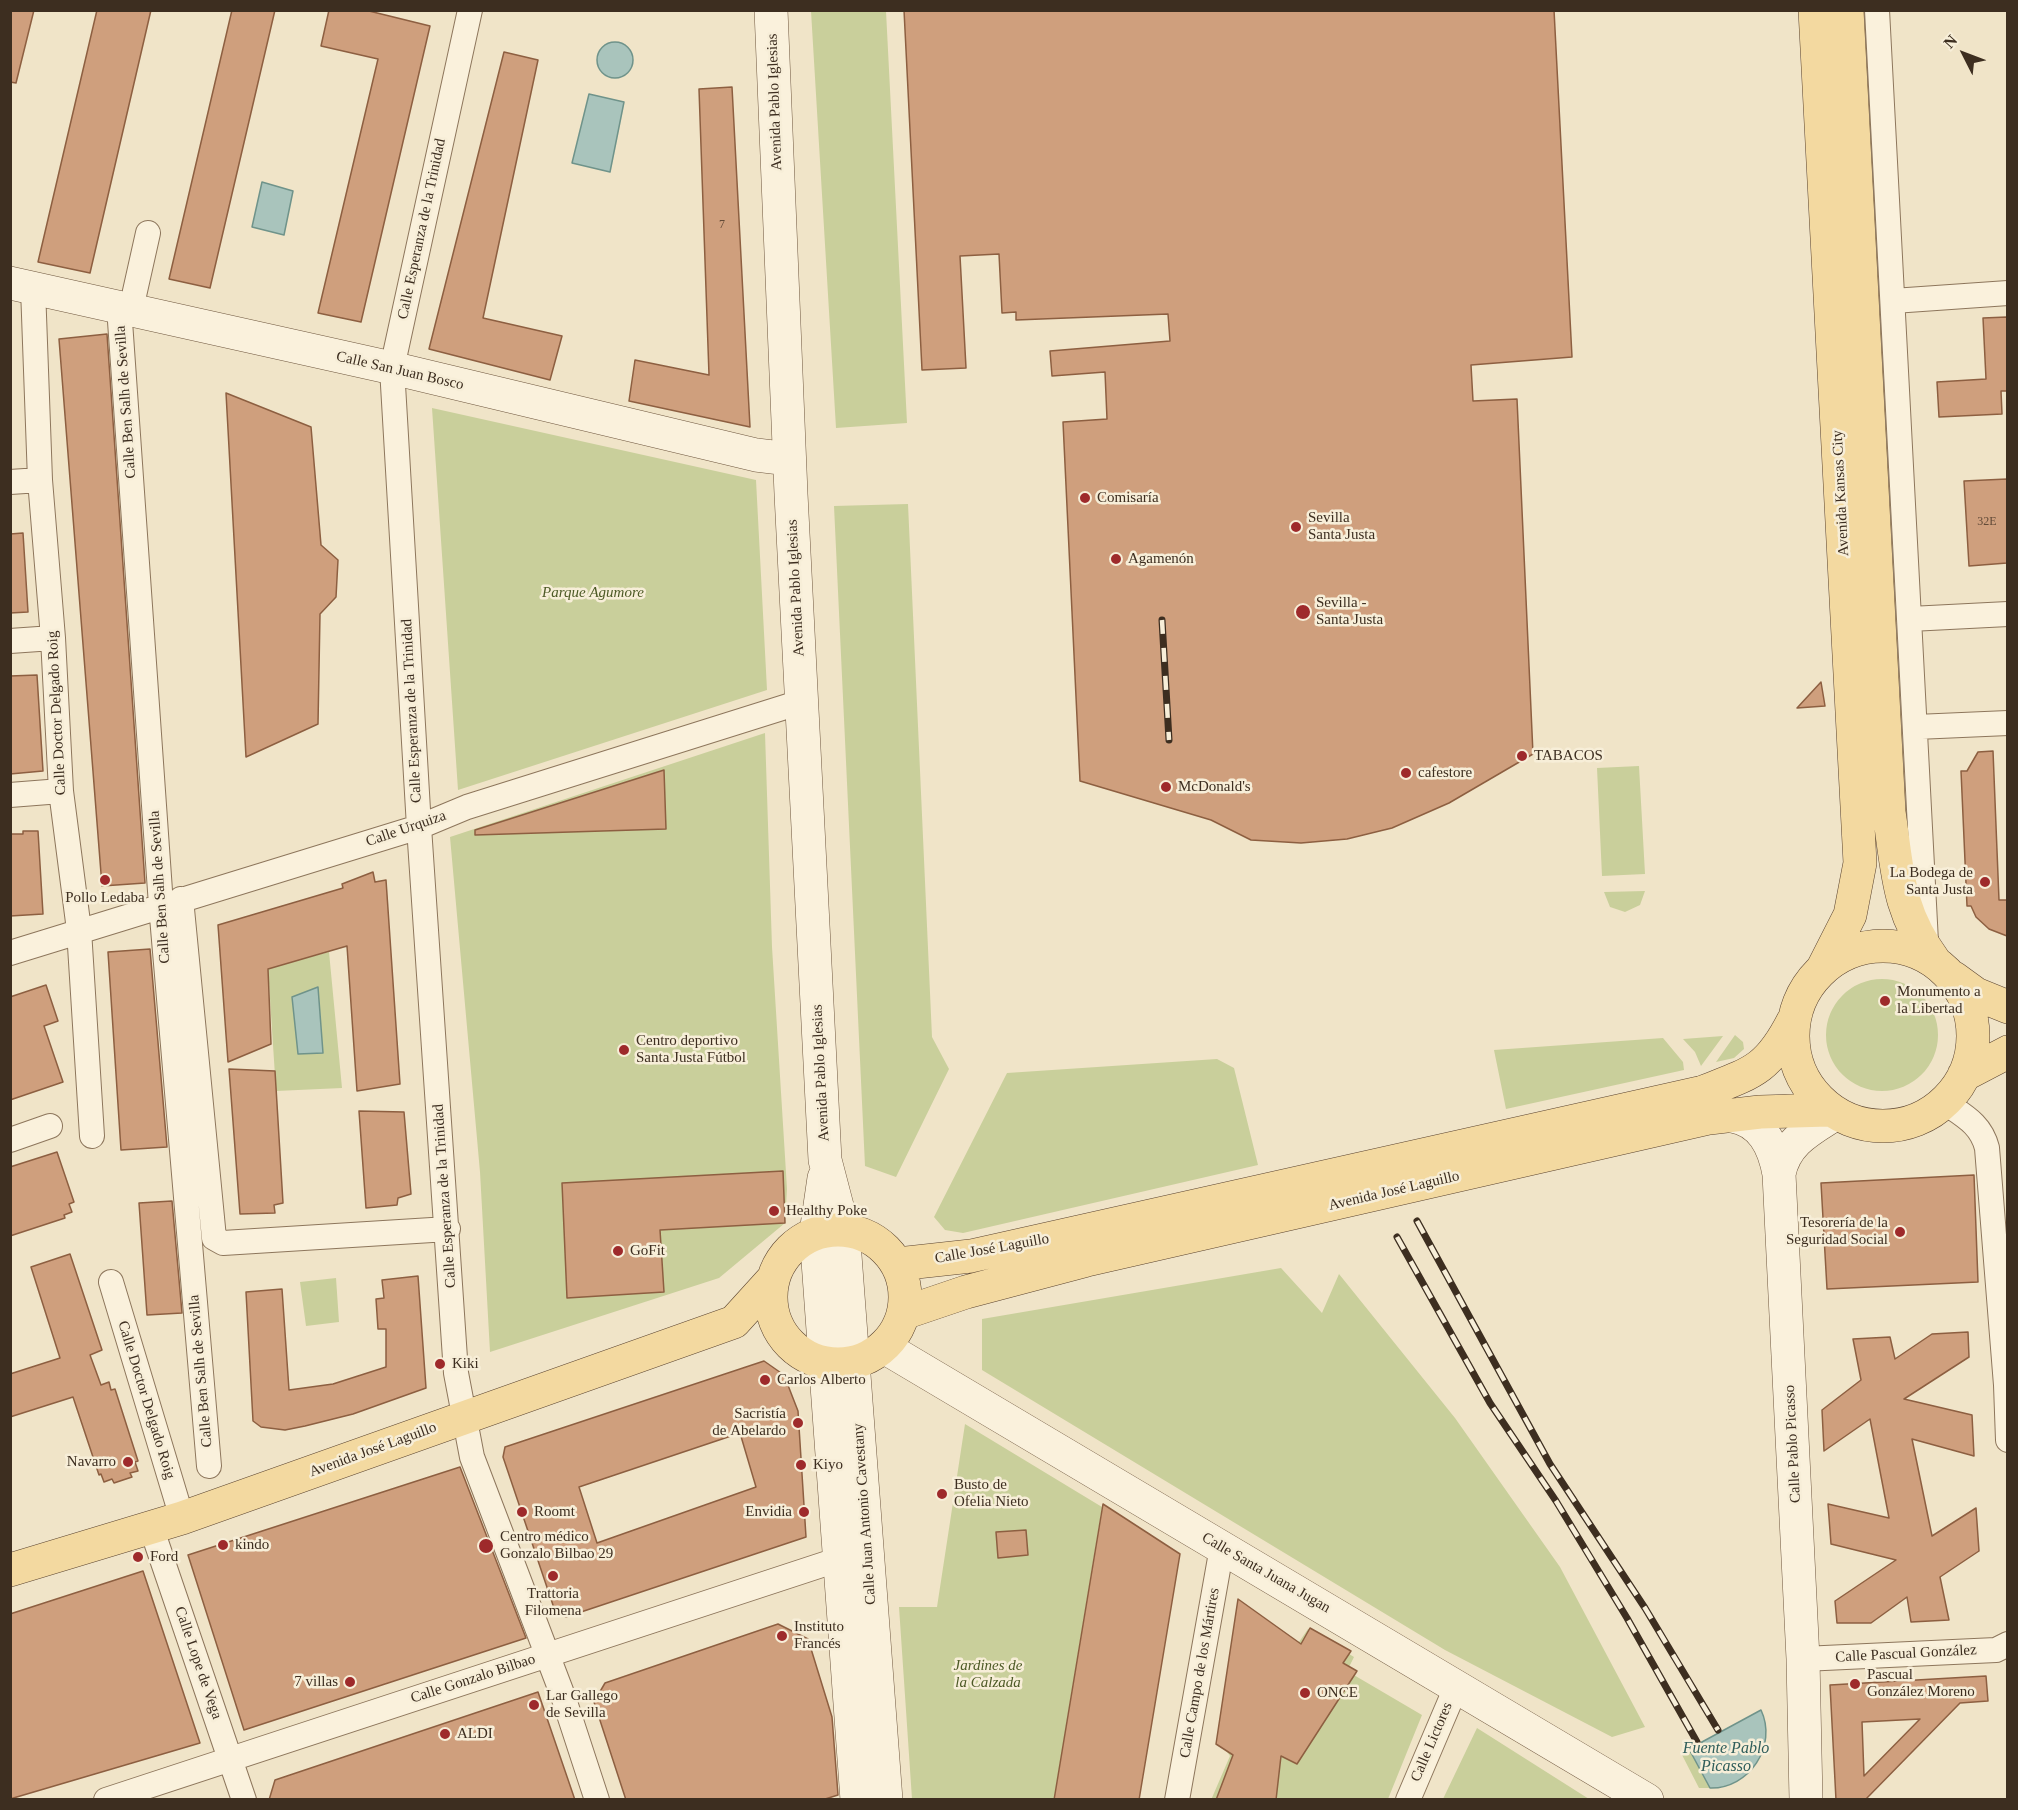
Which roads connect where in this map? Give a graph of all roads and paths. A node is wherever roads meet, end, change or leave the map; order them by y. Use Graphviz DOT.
graph roads {
  1 [pos="470,10"];
  2 [pos="771,10"];
  3 [pos="1815,10"];
  4 [pos="1847,10"];
  5 [pos="1877,10"];
  6 [pos="148,233"];
  7 [pos="22,286"];
  8 [pos="2007,293"];
  9 [pos="1893,301"];
  10 [pos="125,308"];
  11 [pos="392,368"];
  12 [pos="789,459"];
  13 [pos="40,480"];
  14 [pos="10,482"];
  15 [pos="2007,614"];
  16 [pos="1910,619"];
  17 [pos="53,638"];
  18 [pos="11,641"];
  19 [pos="801,702"];
  20 [pos="2007,723"];
  21 [pos="1916,727"];
  22 [pos="61,791"];
  23 [pos="19,795"];
  24 [pos="419,826"];
  25 [pos="171,902"];
  26 [pos="79,930"];
  27 [pos="10,953"];
  28 [pos="1938,963"];
  29 [pos="1824,968"];
  30 [pos="2007,1007"];
  31 [pos="1793,1021"];
  32 [pos="2007,1052"];
  33 [pos="1964,1075"];
  34 [pos="1944,1102"];
  35 [pos="1709,1110"];
  36 [pos="1832,1112"];
  37 [pos="50,1126"];
  38 [pos="92,1136"];
  39 [pos="10,1140"];
  40 [pos="1779,1174"];
  41 [pos="448,1229"];
  42 [pos="829,1231"];
  43 [pos="1086,1246"];
  44 [pos="898,1264"];
  45 [pos="773,1279"];
  46 [pos="111,1282"];
  47 [pos="904,1313"];
  48 [pos="734,1322"];
  49 [pos="783,1337"];
  50 [pos="884,1347"];
  51 [pos="840,1364"];
  52 [pos="2007,1384"];
  53 [pos="464,1418"];
  54 [pos="2007,1440"];
  55 [pos="209,1466"];
  56 [pos="182,1518"];
  57 [pos="151,1527"];
  58 [pos="1222,1547"];
  59 [pos="840,1559"];
  60 [pos="10,1570"];
  61 [pos="2007,1644"];
  62 [pos="546,1655"];
  63 [pos="1803,1659"];
  64 [pos="1457,1685"];
  65 [pos="230,1758"];
  66 [pos="106,1800"];
  67 [pos="244,1800"];
  68 [pos="597,1800"];
  69 [pos="857,1800"];
  70 [pos="886,1800"];
  71 [pos="1177,1800"];
  72 [pos="1408,1800"];
  73 [pos="1647,1800"];
  74 [pos="1806,1800"];
  1 -- 11 [label="street, Calle Esperanza de la Trinidad"];
  2 -- 12 [label="main road, Avenida Pablo Iglesias"];
  3 -- 29 [label="main road, Avenida Kansas City"];
  4 -- 28 [label="main road"];
  5 -- 9 [label="street"];
  6 -- 10 [label="street, Calle Ben Salh de Sevilla"];
  7 -- 10 [label="main road, Calle San Juan Bosco"];
  7 -- 13 [label="street, Calle Doctor Delgado Roig"];
  8 -- 9 [label="street"];
  9 -- 16 [label="street"];
  10 -- 11 [label="main road, Calle San Juan Bosco"];
  10 -- 25 [label="street, Calle Ben Salh de Sevilla"];
  11 -- 12 [label="main road, Calle San Juan Bosco"];
  11 -- 24 [label="street, Calle Esperanza de la Trinidad"];
  12 -- 19 [label="main road, Avenida Pablo Iglesias"];
  13 -- 14 [label="street"];
  13 -- 17 [label="street, Calle Doctor Delgado Roig"];
  15 -- 16 [label="street"];
  16 -- 21 [label="street"];
  17 -- 18 [label="street"];
  17 -- 22 [label="street, Calle Doctor Delgado Roig"];
  19 -- 24 [label="street, Calle Urquiza"];
  19 -- 42 [label="main road, Avenida Pablo Iglesias"];
  20 -- 21 [label="street"];
  21 -- 28 [label="street"];
  22 -- 23 [label="street"];
  22 -- 26 [label="street, Calle Doctor Delgado Roig"];
  24 -- 25 [label="street, Calle Urquiza"];
  24 -- 41 [label="street, Calle Esperanza de la Trinidad"];
  25 -- 26 [label="street, Calle Urquiza"];
  25 -- 41 [label="street"];
  25 -- 55 [label="street, Calle Ben Salh de Sevilla"];
  26 -- 27 [label="street, Calle Urquiza"];
  26 -- 38 [label="street, Calle Doctor Delgado Roig"];
  28 -- 29 [label="main road"];
  28 -- 30 [label="main road"];
  28 -- 33 [label="main road"];
  29 -- 31 [label="main road"];
  31 -- 35 [label="main road"];
  31 -- 36 [label="main road"];
  32 -- 33 [label="main road"];
  33 -- 34 [label="main road"];
  34 -- 36 [label="main road"];
  34 -- 52 [label="street"];
  35 -- 36 [label="main road"];
  35 -- 40 [label="main road"];
  35 -- 43 [label="main road, Avenida José Laguillo"];
  36 -- 40 [label="main road, Calle Pablo Picasso"];
  37 -- 39 [label="street"];
  40 -- 63 [label="main road, Calle Pablo Picasso"];
  41 -- 53 [label="street, Calle Esperanza de la Trinidad"];
  42 -- 44 [label="main road"];
  42 -- 45 [label="main road"];
  42 -- 51 [label="main road, Calle Juan Antonio Cavestany"];
  43 -- 44 [label="main road, Calle José Laguillo"];
  43 -- 47 [label="main road, Calle José Laguillo"];
  44 -- 47 [label="main road"];
  45 -- 48 [label="main road"];
  45 -- 49 [label="main road"];
  46 -- 56 [label="street, Calle Doctor Delgado Roig"];
  47 -- 50 [label="main road"];
  48 -- 49 [label="main road"];
  48 -- 53 [label="main road, Avenida José Laguillo"];
  49 -- 51 [label="main road"];
  50 -- 51 [label="main road"];
  50 -- 58 [label="main road, Calle Santa Juana Jugan"];
  51 -- 59 [label="main road, Calle Juan Antonio Cavestany"];
  51 -- 70 [label="main road, Calle Juan Antonio Cavestany"];
  52 -- 54 [label="street"];
  53 -- 56 [label="main road, Avenida José Laguillo"];
  53 -- 62 [label="street, Calle Esperanza de la Trinidad"];
  56 -- 57 [label="main road, Avenida José Laguillo"];
  57 -- 60 [label="main road, Avenida José Laguillo"];
  57 -- 65 [label="street, Calle Lope de Vega"];
  58 -- 64 [label="main road, Calle Santa Juana Jugan"];
  58 -- 71 [label="street, Calle Campo de los Mártires"];
  59 -- 62 [label="street, Calle Gonzalo Bilbao"];
  59 -- 69 [label="main road, Calle Juan Antonio Cavestany"];
  61 -- 63 [label="street, Calle Pascual González"];
  62 -- 65 [label="street, Calle Gonzalo Bilbao"];
  62 -- 68 [label="street, Calle Esperanza de la Trinidad"];
  63 -- 74 [label="main road, Calle Pablo Picasso"];
  64 -- 72 [label="street, Calle Lictores"];
  64 -- 73 [label="main road, Calle Santa Juana Jugan"];
  65 -- 66 [label="street, Calle Gonzalo Bilbao"];
  65 -- 67 [label="street, Calle Lope de Vega"];
}
